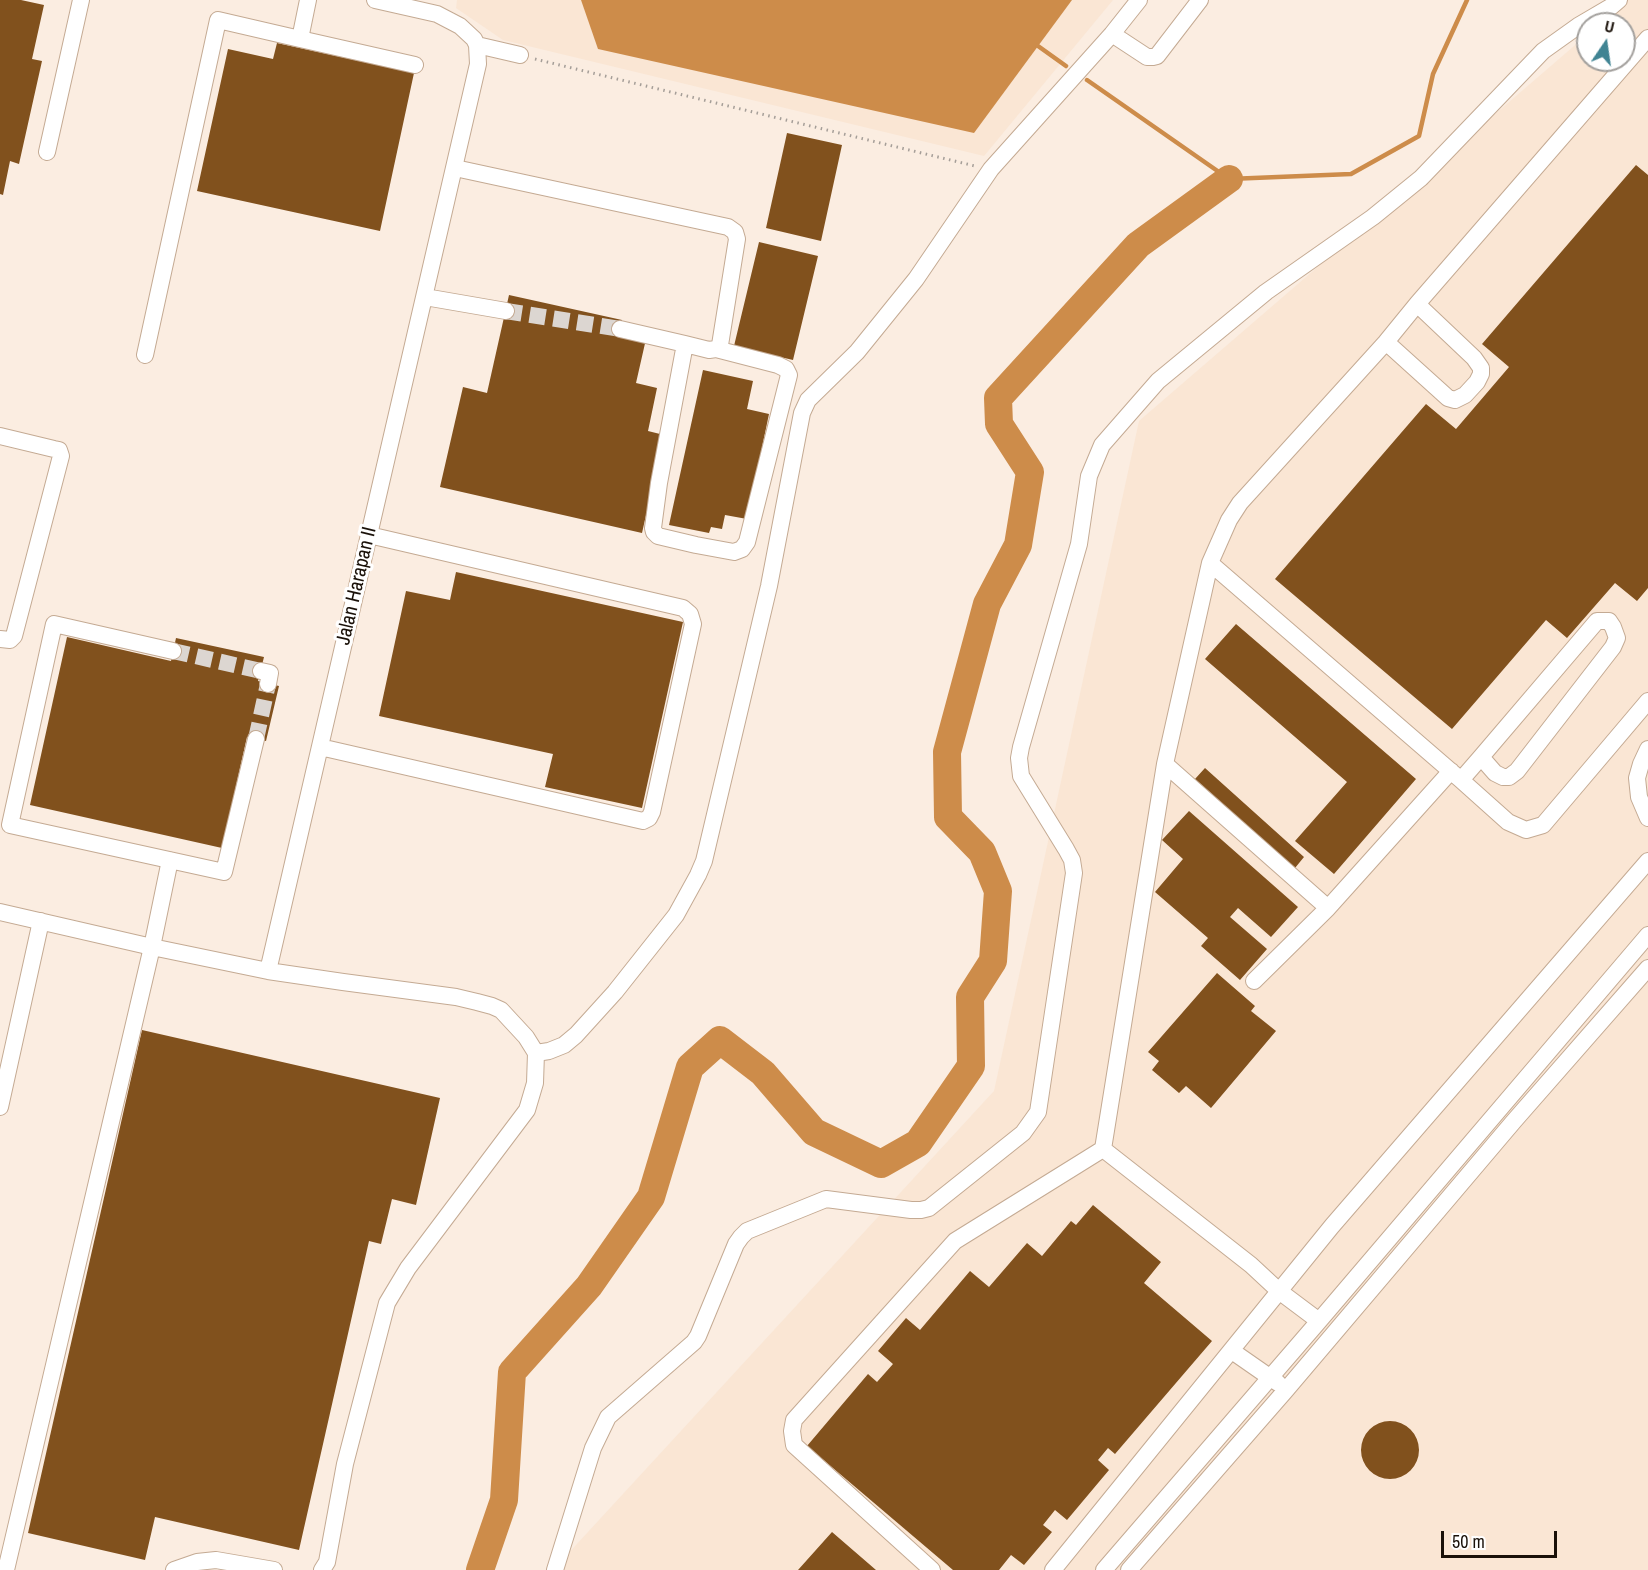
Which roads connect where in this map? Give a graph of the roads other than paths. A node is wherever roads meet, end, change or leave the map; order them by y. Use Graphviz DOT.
graph roads {
  1 [pos="81,0"];
  2 [pos="308,0"];
  3 [pos="375,0"];
  4 [pos="1138,0"];
  5 [pos="1200,0"];
  6 [pos="1619,0"];
  7 [pos="439,7"];
  8 [pos="1112,34"];
  9 [pos="1648,38"];
  10 [pos="300,39"];
  11 [pos="477,45"];
  12 [pos="520,55"];
  13 [pos="416,65"];
  14 [pos="46,152"];
  15 [pos="454,168"];
  16 [pos="425,297"];
  17 [pos="1417,304"];
  18 [pos="506,311"];
  19 [pos="620,329"];
  20 [pos="1386,342"];
  21 [pos="685,344"];
  22 [pos="716,350"];
  23 [pos="145,355"];
  24 [pos="0,436"];
  25 [pos="369,535"];
  26 [pos="1210,563"];
  27 [pos="0,639"];
  28 [pos="173,651"];
  29 [pos="1648,700"];
  30 [pos="256,739"];
  31 [pos="320,747"];
  32 [pos="1648,749"];
  33 [pos="1480,757"];
  34 [pos="1165,764"];
  35 [pos="1456,775"];
  36 [pos="1648,818"];
  37 [pos="170,860"];
  38 [pos="1648,861"];
  39 [pos="1328,908"];
  40 [pos="0,912"];
  41 [pos="41,921"];
  42 [pos="1648,935"];
  43 [pos="152,947"];
  44 [pos="1648,968"];
  45 [pos="268,971"];
  46 [pos="1254,981"];
  47 [pos="536,1053"];
  48 [pos="3,1080"];
  49 [pos="0,1107"];
  50 [pos="1103,1149"];
  51 [pos="1279,1291"];
  52 [pos="1319,1321"];
  53 [pos="1232,1351"];
  54 [pos="1270,1377"];
  55 [pos="1286,1390"];
  56 [pos="6,1570"];
  57 [pos="174,1570"];
  58 [pos="274,1570"];
  59 [pos="322,1570"];
  60 [pos="555,1570"];
  61 [pos="932,1570"];
  62 [pos="1053,1570"];
  63 [pos="1104,1570"];
  64 [pos="1130,1570"];
  1 -- 14 [label="street"];
  2 -- 10 [label="street"];
  3 -- 7 [label="street"];
  4 -- 8 [label="street"];
  5 -- 8 [label="street"];
  6 -- 60 [label="street"];
  7 -- 11 [label="street"];
  8 -- 47 [label="street"];
  9 -- 17 [label="street"];
  10 -- 13 [label="street"];
  10 -- 23 [label="street"];
  11 -- 12 [label="street"];
  11 -- 15 [label="street, Jalan Harapan II"];
  15 -- 16 [label="street, Jalan Harapan II"];
  15 -- 22 [label="street"];
  16 -- 18 [label="street"];
  16 -- 25 [label="street, Jalan Harapan II"];
  17 -- 20 [label="street"];
  17 -- 20 [label="street"];
  19 -- 21 [label="street"];
  20 -- 26 [label="street"];
  21 -- 22 [label="street"];
  21 -- 22 [label="street"];
  24 -- 27 [label="street"];
  25 -- 31 [label="street, Jalan Harapan II"];
  25 -- 31 [label="street"];
  26 -- 34 [label="street"];
  26 -- 35 [label="street"];
  28 -- 37 [label="street"];
  29 -- 35 [label="street"];
  30 -- 37 [label="street"];
  31 -- 45 [label="street, Jalan Harapan II"];
  32 -- 36 [label="street"];
  33 -- 33 [label="street"];
  33 -- 35 [label="street"];
  34 -- 39 [label="street"];
  34 -- 50 [label="street"];
  35 -- 39 [label="street"];
  37 -- 43 [label="street"];
  38 -- 51 [label="street"];
  39 -- 46 [label="street"];
  40 -- 41 [label="street"];
  41 -- 43 [label="street"];
  41 -- 48 [label="street"];
  42 -- 52 [label="street"];
  43 -- 45 [label="street"];
  43 -- 56 [label="street"];
  44 -- 55 [label="street"];
  45 -- 47 [label="street"];
  47 -- 59 [label="street"];
  48 -- 49 [label="street"];
  50 -- 51 [label="street"];
  50 -- 61 [label="street"];
  51 -- 52 [label="street"];
  51 -- 53 [label="street"];
  52 -- 54 [label="street"];
  53 -- 54 [label="street"];
  53 -- 62 [label="street"];
  54 -- 55 [label="street"];
  54 -- 63 [label="street"];
  55 -- 64 [label="street"];
  57 -- 58 [label="street"];
}
